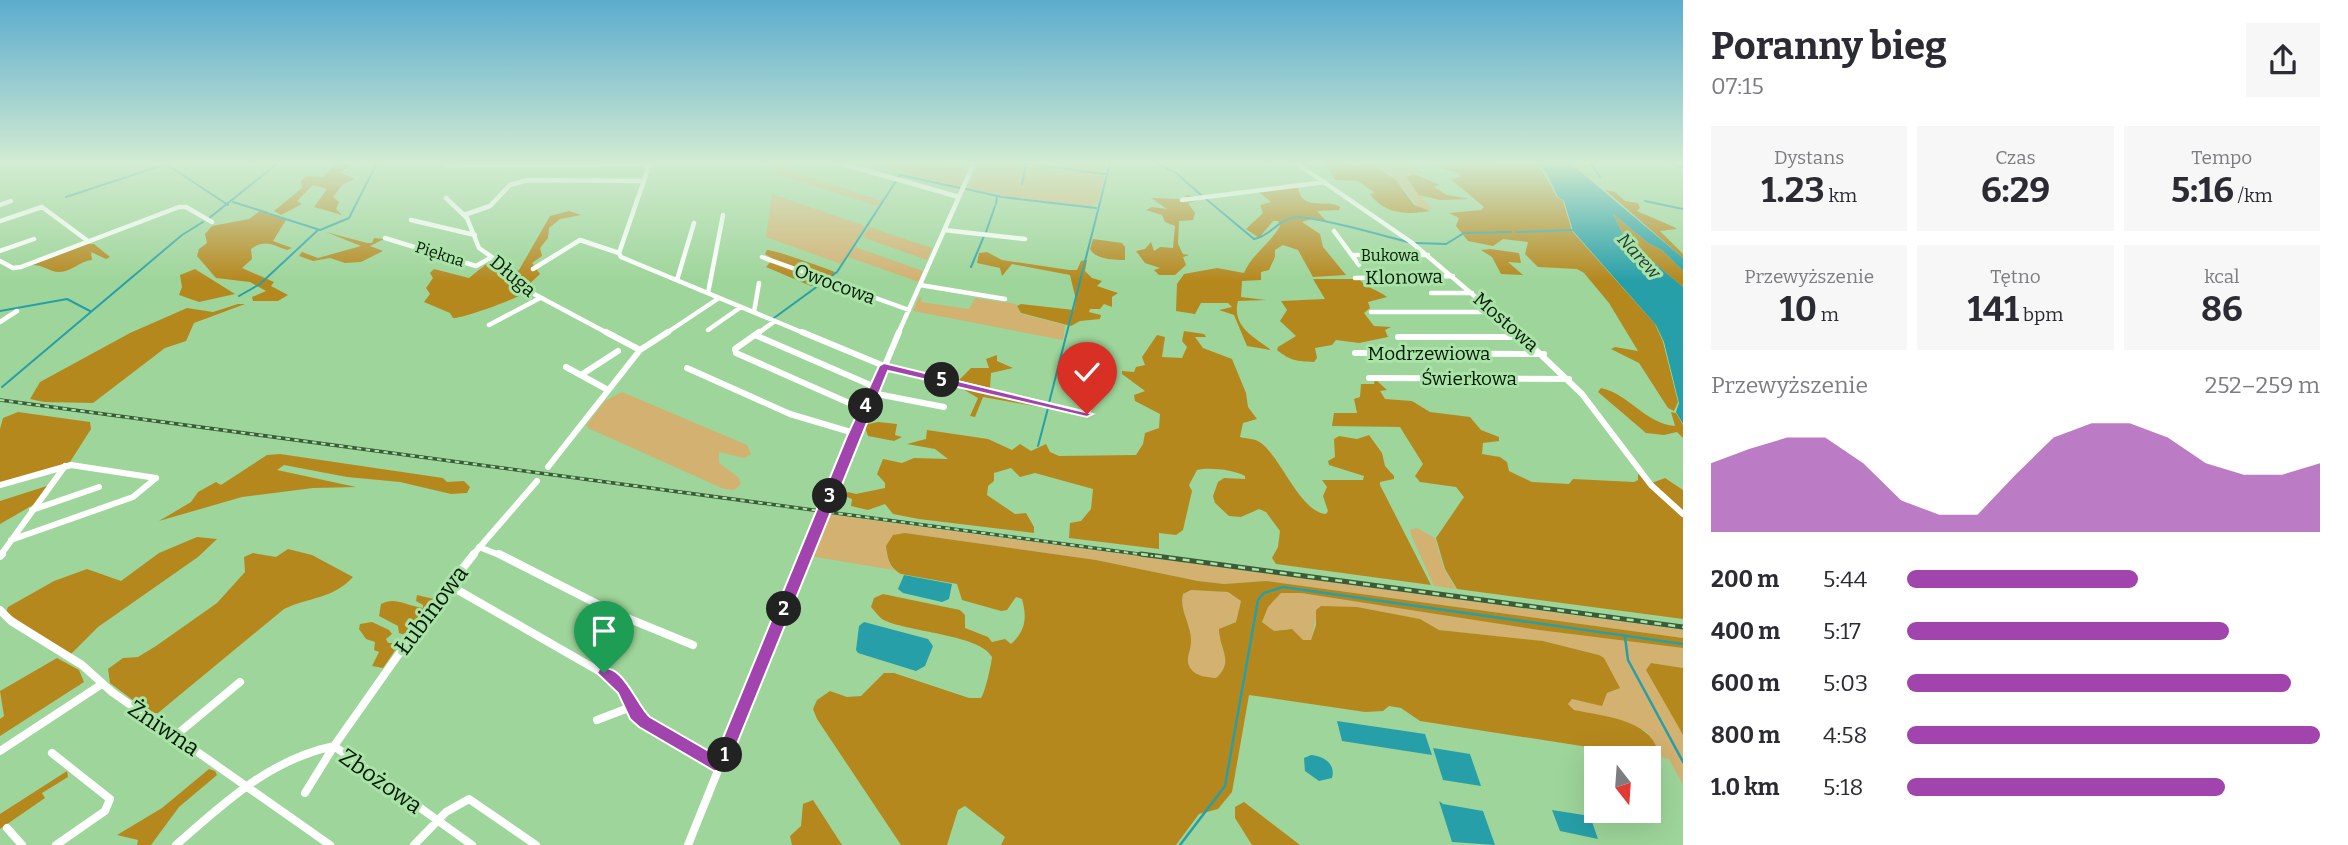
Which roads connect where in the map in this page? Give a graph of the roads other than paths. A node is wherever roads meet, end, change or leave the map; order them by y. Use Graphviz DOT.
graph roads {
  1 [pos="451,202"];
  2 [pos="493,202"];
  3 [pos="636,202"];
  4 [pos="957,202"];
  5 [pos="1354,202"];
  6 [pos="464,215"];
  7 [pos="723,215"];
  8 [pos="411,220"];
  9 [pos="0,221"];
  10 [pos="212,222"];
  11 [pos="694,223"];
  12 [pos="944,230"];
  13 [pos="1334,231"];
  14 [pos="475,235"];
  15 [pos="385,237"];
  16 [pos="34,239"];
  17 [pos="1025,239"];
  18 [pos="88,241"];
  19 [pos="0,251"];
  20 [pos="619,253"];
  21 [pos="1352,255"];
  22 [pos="1428,255"];
  23 [pos="492,257"];
  24 [pos="762,257"];
  25 [pos="0,261"];
  26 [pos="1359,265"];
  27 [pos="533,269"];
  28 [pos="1453,276"];
  29 [pos="1355,278"];
  30 [pos="677,280"];
  31 [pos="759,283"];
  32 [pos="920,285"];
  33 [pos="708,293"];
  34 [pos="1432,293"];
  35 [pos="1472,293"];
  36 [pos="540,298"];
  37 [pos="719,298"];
  38 [pos="1005,299"];
  39 [pos="741,307"];
  40 [pos="909,310"];
  41 [pos="18,311"];
  42 [pos="754,312"];
  43 [pos="1371,312"];
  44 [pos="1495,312"];
  45 [pos="775,321"];
  46 [pos="0,322"];
  47 [pos="489,324"];
  48 [pos="708,330"];
  49 [pos="755,335"];
  50 [pos="1398,337"];
  51 [pos="1525,337"];
  52 [pos="640,350"];
  53 [pos="618,351"];
  54 [pos="1356,353"];
  55 [pos="1544,354"];
  56 [pos="884,366"];
  57 [pos="566,367"];
  58 [pos="687,368"];
  59 [pos="581,375"];
  60 [pos="1369,378"];
  61 [pos="1569,379"];
  62 [pos="1095,388"];
  63 [pos="608,390"];
  64 [pos="874,390"];
  65 [pos="944,407"];
  66 [pos="865,410"];
  67 [pos="854,435"];
  68 [pos="65,466"];
  69 [pos="548,467"];
  70 [pos="537,481"];
  71 [pos="0,485"];
  72 [pos="99,487"];
  73 [pos="32,510"];
  74 [pos="1683,514"];
  75 [pos="11,540"];
  76 [pos="479,547"];
  77 [pos="0,556"];
  78 [pos="449,585"];
  79 [pos="0,610"];
  80 [pos="693,645"];
  81 [pos="240,682"];
  82 [pos="102,684"];
  83 [pos="631,707"];
  84 [pos="597,720"];
  85 [pos="175,736"];
  86 [pos="334,746"];
  87 [pos="0,751"];
  88 [pos="52,753"];
  89 [pos="720,766"];
  90 [pos="245,783"];
  91 [pos="305,793"];
  92 [pos="438,820"];
  93 [pos="6,828"];
  94 [pos="22,845"];
  95 [pos="56,845"];
  96 [pos="176,845"];
  97 [pos="330,845"];
  98 [pos="414,845"];
  99 [pos="472,845"];
  100 [pos="536,845"];
  101 [pos="688,845"];
  1 -- 6 [label="street, Długa"];
  2 -- 6 [label="street"];
  3 -- 20 [label="street"];
  4 -- 12 [label="street"];
  5 -- 22 [label="street, Mostowa"];
  6 -- 14 [label="street, Długa"];
  7 -- 33 [label="street"];
  8 -- 14 [label="street"];
  9 -- 18 [label="street"];
  10 -- 18 [label="street"];
  11 -- 30 [label="street"];
  12 -- 17 [label="street"];
  12 -- 32 [label="street"];
  13 -- 21 [label="street"];
  14 -- 23 [label="street, Długa"];
  15 -- 23 [label="street, Piękna"];
  16 -- 19 [label="street"];
  18 -- 25 [label="street"];
  20 -- 27 [label="street"];
  20 -- 30 [label="street"];
  21 -- 22 [label="street, Bukowa"];
  21 -- 26 [label="street"];
  22 -- 28 [label="street, Mostowa"];
  23 -- 36 [label="street, Długa"];
  24 -- 40 [label="street, Owocowa"];
  28 -- 29 [label="street, Klonowa"];
  28 -- 35 [label="street, Mostowa"];
  30 -- 33 [label="street"];
  31 -- 42 [label="street"];
  32 -- 38 [label="street"];
  32 -- 40 [label="street"];
  33 -- 37 [label="street"];
  34 -- 35 [label="street"];
  35 -- 44 [label="street, Mostowa"];
  36 -- 47 [label="street"];
  36 -- 52 [label="street, Długa"];
  37 -- 39 [label="street"];
  37 -- 52 [label="street"];
  39 -- 42 [label="street"];
  39 -- 48 [label="street"];
  40 -- 56 [label="street"];
  41 -- 46 [label="street"];
  42 -- 45 [label="street"];
  43 -- 44 [label="street"];
  44 -- 51 [label="street, Mostowa"];
  45 -- 49 [label="street"];
  45 -- 56 [label="street"];
  49 -- 64 [label="street"];
  49 -- 66 [label="street"];
  50 -- 51 [label="street"];
  51 -- 55 [label="street, Mostowa"];
  52 -- 63 [label="street"];
  53 -- 59 [label="street"];
  54 -- 55 [label="street, Modrzewiowa"];
  55 -- 61 [label="street, Mostowa"];
  56 -- 62 [label="street"];
  56 -- 64 [label="street"];
  57 -- 59 [label="street"];
  58 -- 67 [label="street"];
  59 -- 63 [label="street"];
  60 -- 61 [label="street, Świerkowa"];
  61 -- 74 [label="street, Mostowa"];
  63 -- 69 [label="street"];
  64 -- 65 [label="street"];
  64 -- 66 [label="street"];
  66 -- 67 [label="street"];
  67 -- 89 [label="street"];
  68 -- 71 [label="street"];
  68 -- 73 [label="street"];
  68 -- 75 [label="street"];
  70 -- 76 [label="street, Łubinowa"];
  72 -- 73 [label="street"];
  73 -- 75 [label="street"];
  75 -- 77 [label="street"];
  76 -- 78 [label="street, Łubinowa"];
  76 -- 80 [label="street"];
  78 -- 83 [label="street"];
  78 -- 86 [label="street, Łubinowa"];
  79 -- 82 [label="street, Żniwna"];
  81 -- 85 [label="street"];
  82 -- 85 [label="street, Żniwna"];
  82 -- 87 [label="street"];
  83 -- 84 [label="street"];
  83 -- 89 [label="street"];
  85 -- 90 [label="street, Żniwna"];
  86 -- 90 [label="street"];
  86 -- 91 [label="street, Zbożowa"];
  86 -- 92 [label="street, Zbożowa"];
  88 -- 95 [label="street"];
  89 -- 101 [label="street"];
  90 -- 96 [label="street"];
  90 -- 97 [label="street, Żniwna"];
  92 -- 98 [label="street"];
  92 -- 99 [label="street, Zbożowa"];
  92 -- 100 [label="street"];
  93 -- 94 [label="street"];
}
